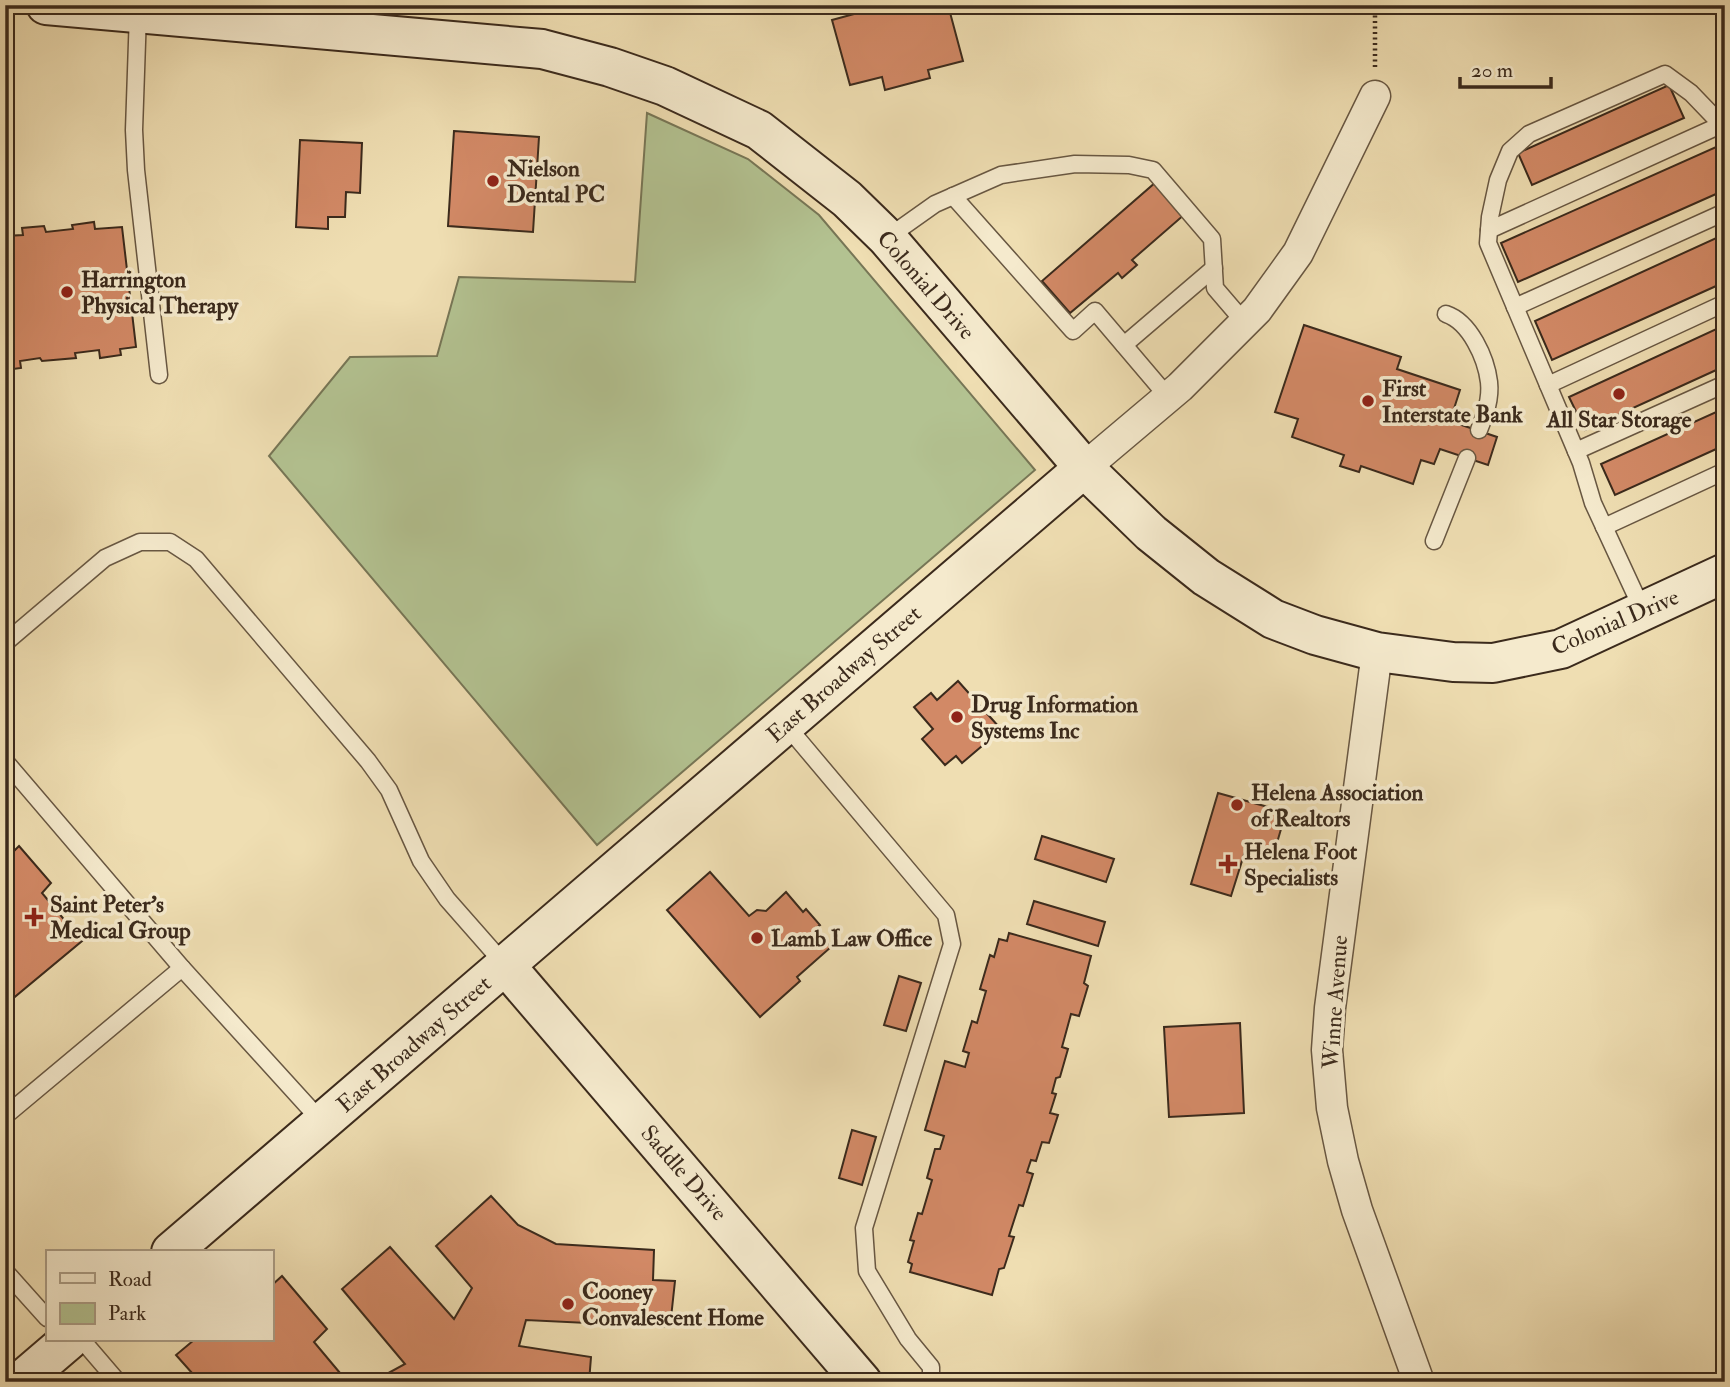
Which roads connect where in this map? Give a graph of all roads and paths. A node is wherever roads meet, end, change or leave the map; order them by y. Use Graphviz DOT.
graph roads {
  1 [pos="46,5"];
  2 [pos="1376,5"];
  3 [pos="138,13"];
  4 [pos="1375,96"];
  5 [pos="1725,122"];
  6 [pos="953,196"];
  7 [pos="1725,212"];
  8 [pos="1489,230"];
  9 [pos="887,238"];
  10 [pos="1214,268"];
  11 [pos="1725,303"];
  12 [pos="1515,307"];
  13 [pos="1446,314"];
  14 [pos="1245,323"];
  15 [pos="1124,345"];
  16 [pos="159,375"];
  17 [pos="1725,384"];
  18 [pos="1548,385"];
  19 [pos="1168,397"];
  20 [pos="1479,430"];
  21 [pos="1576,451"];
  22 [pos="1467,458"];
  23 [pos="1084,468"];
  24 [pos="1725,471"];
  25 [pos="1604,527"];
  26 [pos="1434,541"];
  27 [pos="1725,573"];
  28 [pos="1643,611"];
  29 [pos="5,643"];
  30 [pos="1377,652"];
  31 [pos="786,724"];
  32 [pos="5,761"];
  33 [pos="505,965"];
  34 [pos="182,968"];
  35 [pos="5,1116"];
  36 [pos="322,1123"];
  37 [pos="173,1250"];
  38 [pos="5,1270"];
  39 [pos="46,1314"];
  40 [pos="60,1342"];
  41 [pos="73,1342"];
  42 [pos="20,1382"];
  43 [pos="118,1382"];
  44 [pos="862,1382"];
  45 [pos="931,1382"];
  46 [pos="1419,1382"];
  1 -- 3 [label="main road, Colonial Drive"];
  2 -- 4 [label="path"];
  3 -- 9 [label="main road, Colonial Drive"];
  3 -- 16 [label="lane"];
  4 -- 14 [label="street, East Broadway Street"];
  5 -- 8 [label="lane"];
  5 -- 8 [label="lane"];
  6 -- 9 [label="lane"];
  6 -- 10 [label="lane"];
  6 -- 15 [label="lane"];
  7 -- 12 [label="lane"];
  8 -- 12 [label="lane"];
  9 -- 23 [label="main road, Colonial Drive"];
  10 -- 14 [label="lane"];
  10 -- 15 [label="lane"];
  11 -- 18 [label="lane"];
  12 -- 18 [label="lane"];
  13 -- 20 [label="lane"];
  14 -- 19 [label="street, East Broadway Street"];
  15 -- 19 [label="lane"];
  17 -- 21 [label="lane"];
  18 -- 21 [label="lane"];
  19 -- 23 [label="street, East Broadway Street"];
  21 -- 25 [label="lane"];
  22 -- 26 [label="lane"];
  23 -- 30 [label="main road, Colonial Drive"];
  23 -- 31 [label="main road, East Broadway Street"];
  24 -- 25 [label="lane"];
  25 -- 28 [label="lane"];
  27 -- 28 [label="main road, Colonial Drive"];
  28 -- 30 [label="main road, Colonial Drive"];
  29 -- 33 [label="lane"];
  30 -- 46 [label="street, Winne Avenue"];
  31 -- 33 [label="main road, East Broadway Street"];
  31 -- 45 [label="lane"];
  32 -- 34 [label="lane"];
  33 -- 36 [label="main road, East Broadway Street"];
  33 -- 44 [label="main road, Saddle Drive"];
  34 -- 35 [label="lane"];
  34 -- 36 [label="lane"];
  36 -- 37 [label="main road, East Broadway Street"];
  38 -- 39 [label="lane"];
  40 -- 42 [label="main road"];
  41 -- 43 [label="lane"];
}
